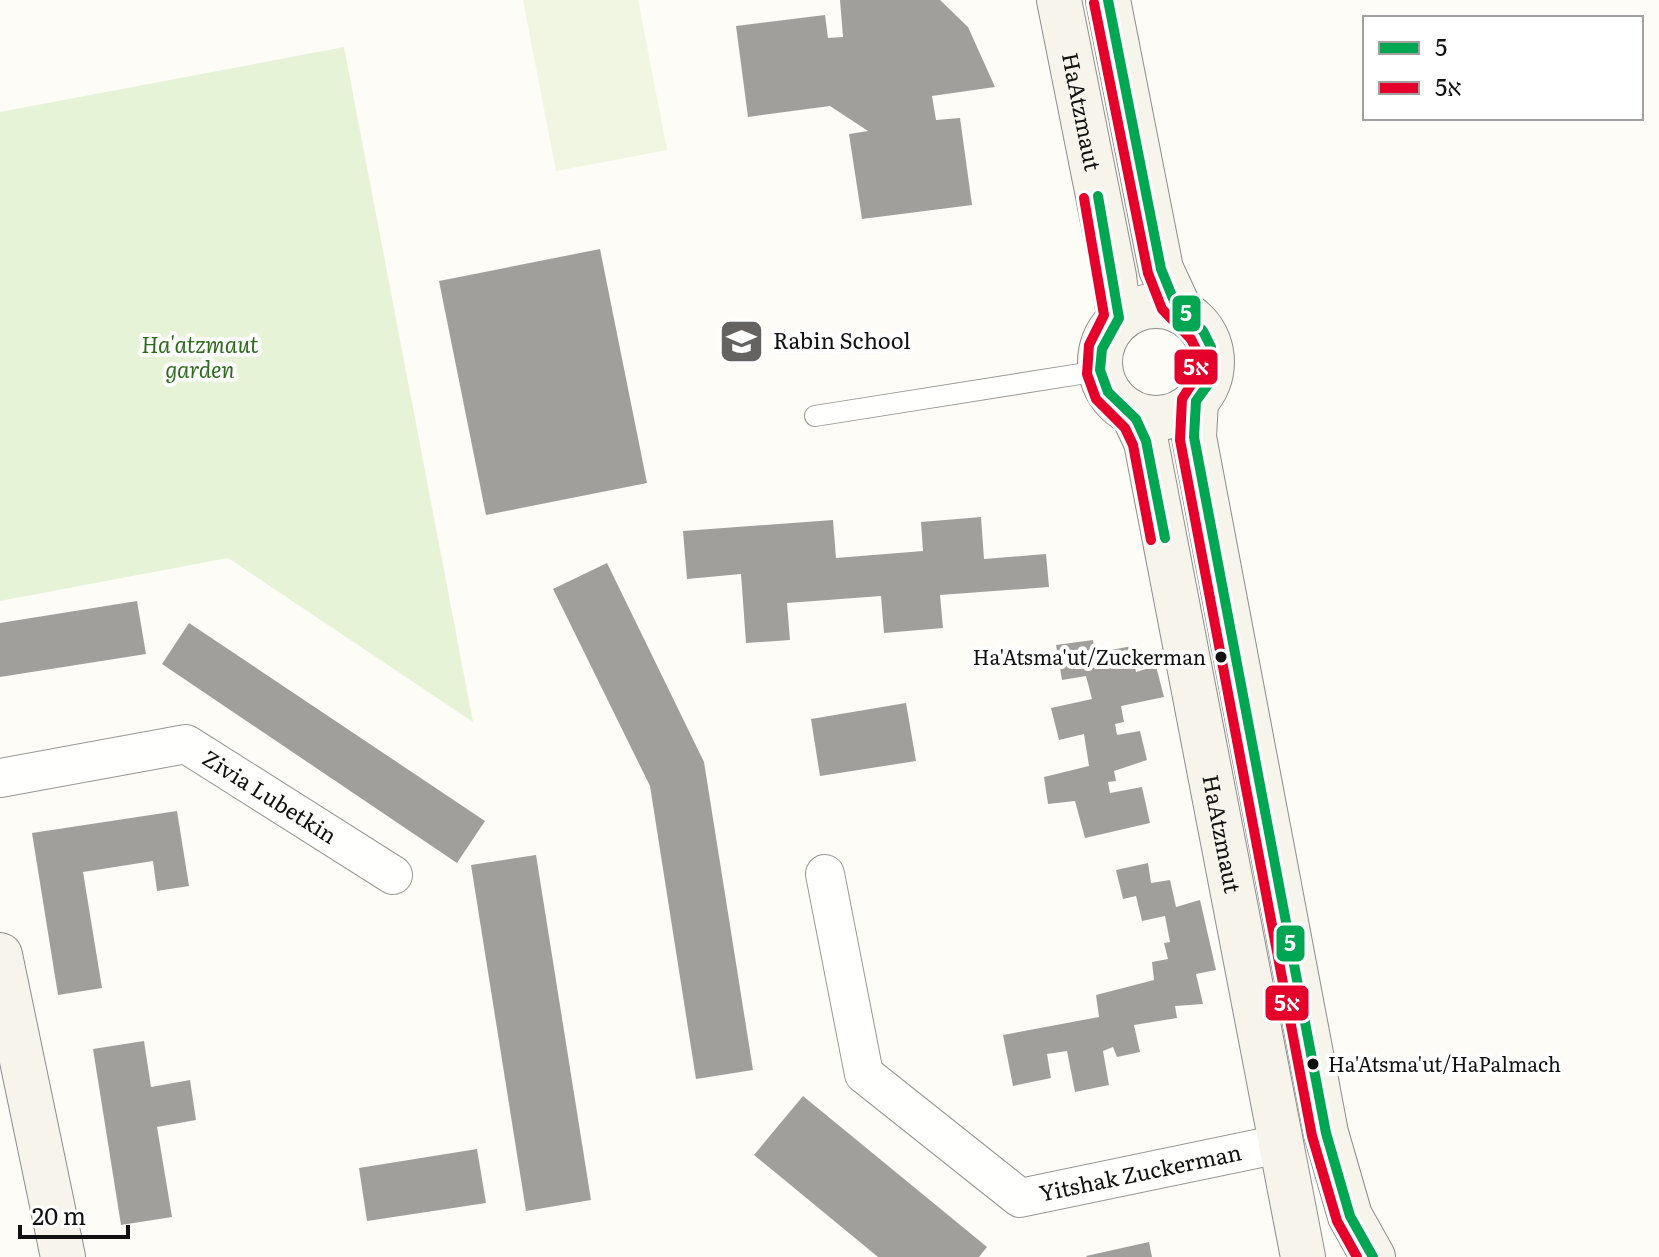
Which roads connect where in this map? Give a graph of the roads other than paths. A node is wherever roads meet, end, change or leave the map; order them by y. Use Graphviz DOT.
graph roads {
  1 [pos="1059,0"];
  2 [pos="1108,0"];
  3 [pos="1181,312"];
  4 [pos="1119,318"];
  5 [pos="1099,371"];
  6 [pos="1196,401"];
  7 [pos="1133,414"];
  8 [pos="815,416"];
  9 [pos="0,778"];
  10 [pos="825,874"];
  11 [pos="393,875"];
  12 [pos="0,955"];
  13 [pos="1280,1144"];
  14 [pos="63,1257"];
  15 [pos="1303,1257"];
  16 [pos="1341,1257"];
  17 [pos="1356,1257"];
  18 [pos="1373,1257"];
  1 -- 4 [label="street, HaAtzmaut"];
  2 -- 3 [label="street"];
  3 -- 4 [label="street"];
  3 -- 6 [label="street"];
  4 -- 5 [label="street"];
  5 -- 7 [label="street"];
  5 -- 8 [label="lane"];
  6 -- 7 [label="street"];
  6 -- 18 [label="street"];
  7 -- 13 [label="street, HaAtzmaut"];
  9 -- 11 [label="street, Zivia Lubetkin"];
  10 -- 13 [label="street, Yitshak Zuckerman"];
  12 -- 14 [label="street"];
  13 -- 15 [label="street, HaAtzmaut"];
  16 -- 17 [label="street"];
}
